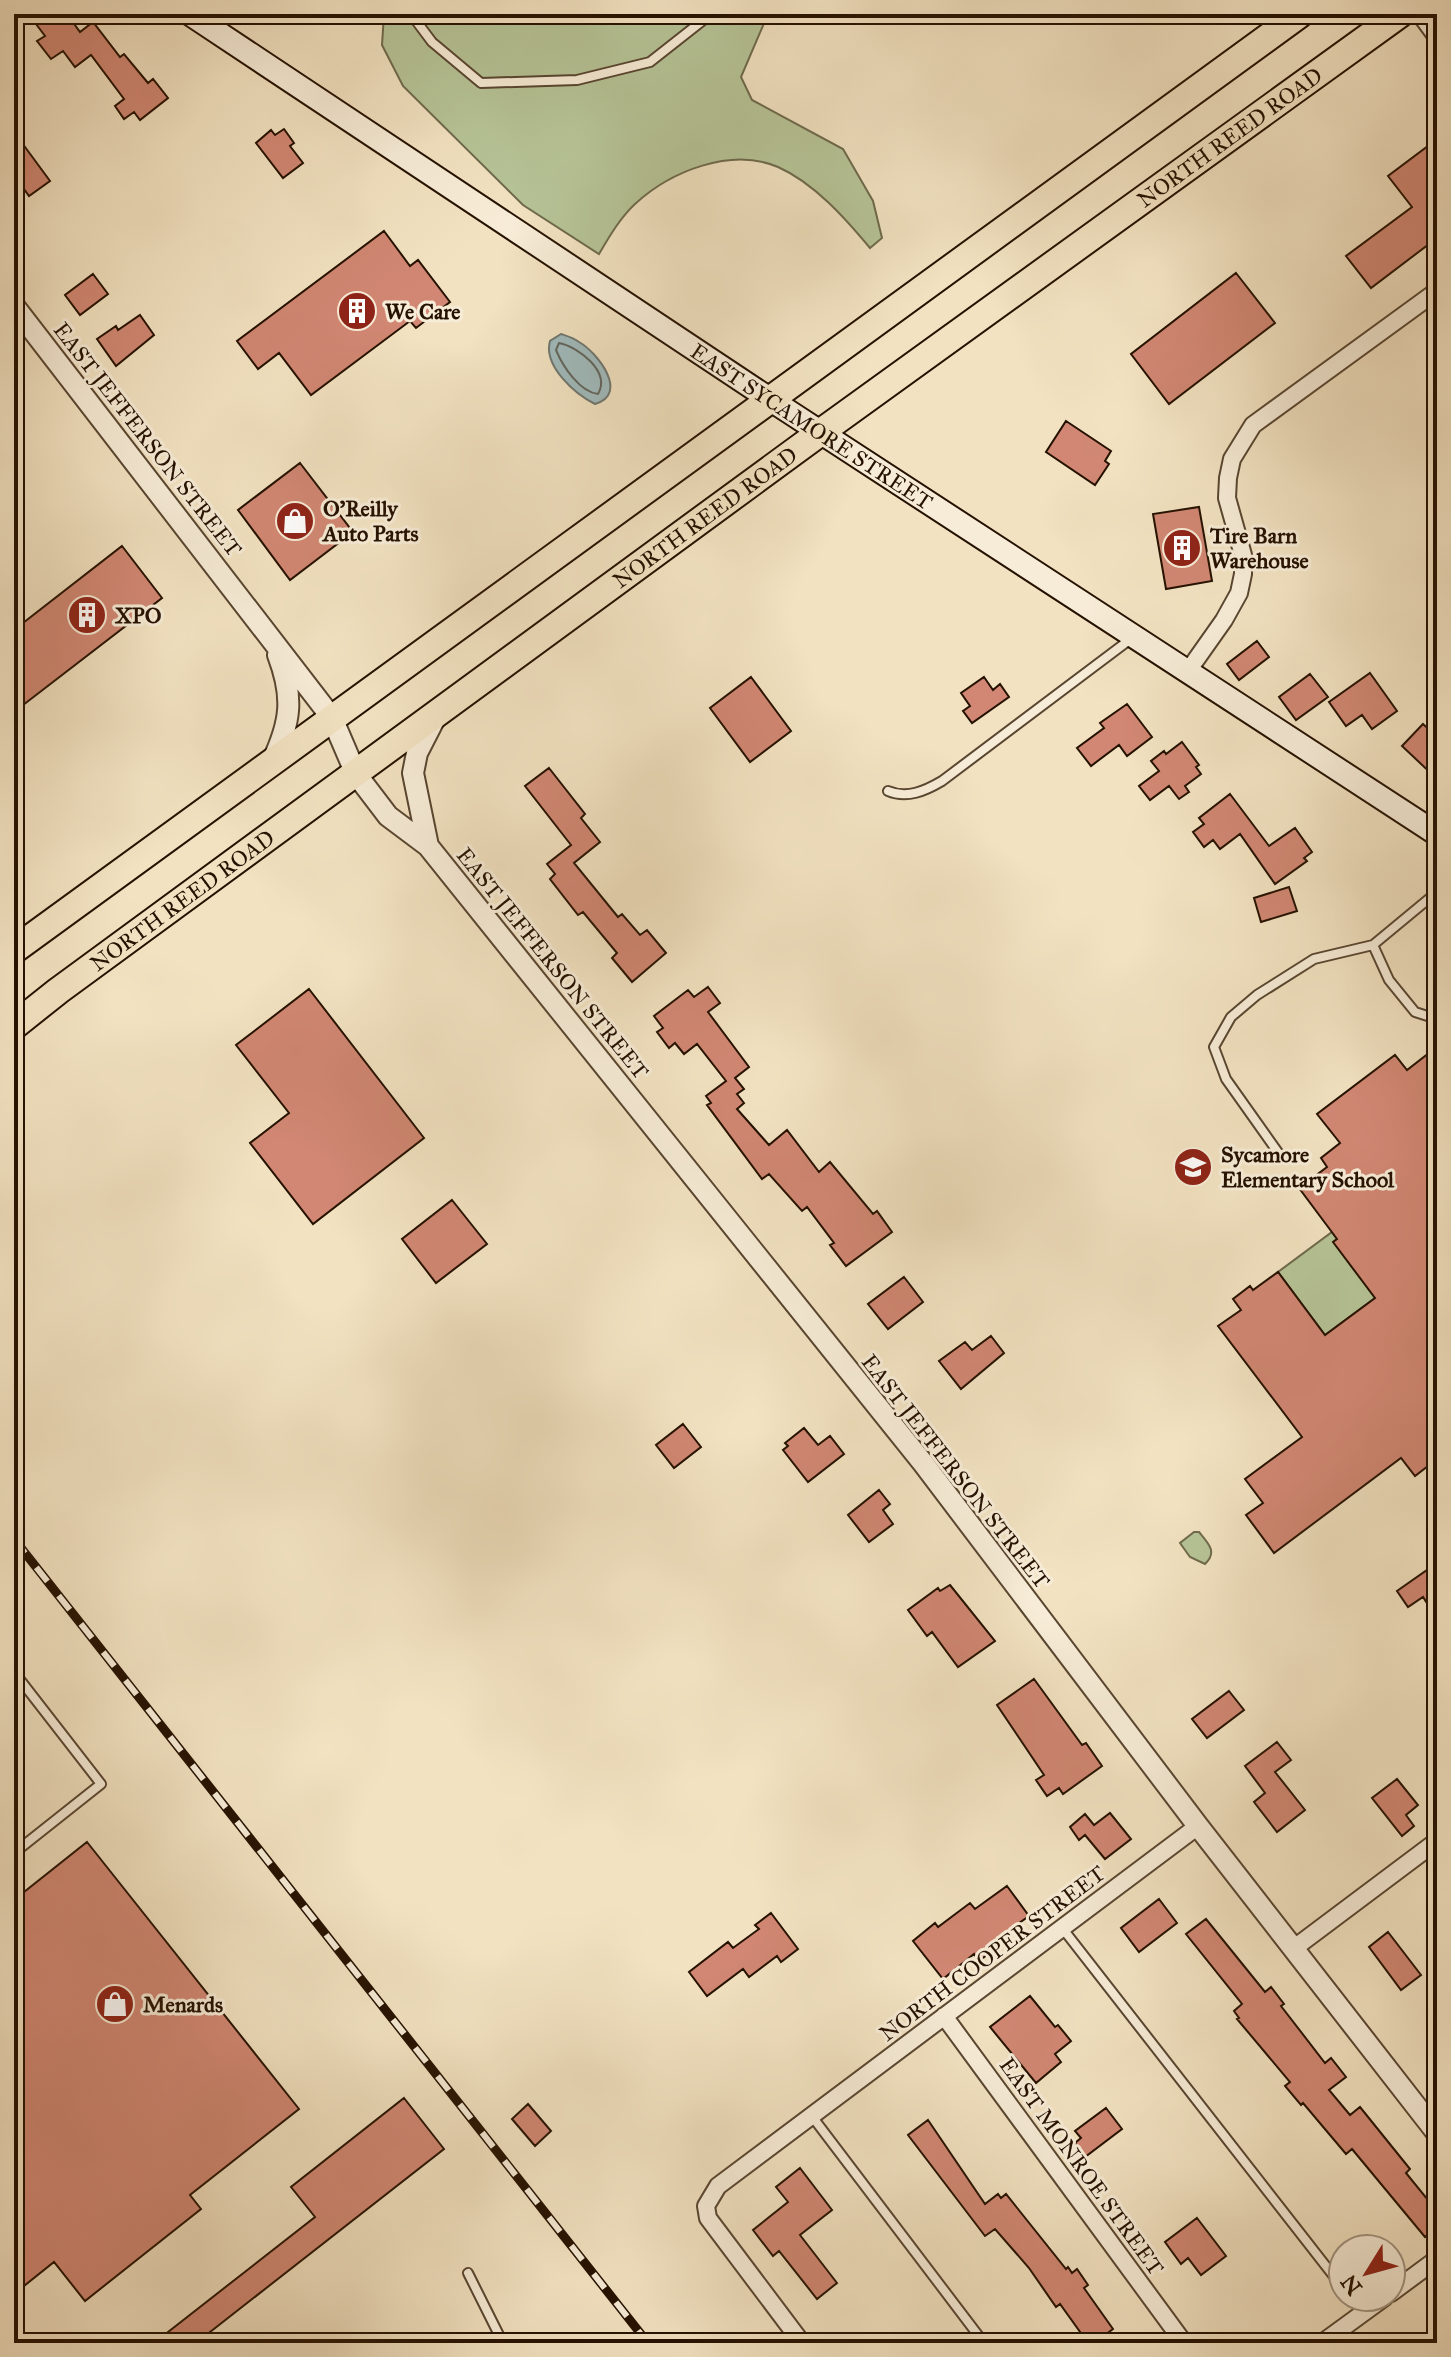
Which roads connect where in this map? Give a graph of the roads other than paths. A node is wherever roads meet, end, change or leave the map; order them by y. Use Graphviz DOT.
graph roads {
  1 [pos="190,14"];
  2 [pos="411,14"];
  3 [pos="711,14"];
  4 [pos="1300,14"];
  5 [pos="1400,14"];
  6 [pos="1420,14"];
  7 [pos="1437,37"];
  8 [pos="1437,291"];
  9 [pos="14,306"];
  10 [pos="771,400"];
  11 [pos="821,432"];
  12 [pos="1135,637"];
  13 [pos="273,640"];
  14 [pos="1188,671"];
  15 [pos="436,716"];
  16 [pos="332,718"];
  17 [pos="271,763"];
  18 [pos="356,774"];
  19 [pos="888,791"];
  20 [pos="1437,834"];
  21 [pos="428,846"];
  22 [pos="1437,892"];
  23 [pos="1373,945"];
  24 [pos="14,950"];
  25 [pos="1437,1019"];
  26 [pos="14,1026"];
  27 [pos="1282,1158"];
  28 [pos="14,1672"];
  29 [pos="1198,1826"];
  30 [pos="1437,1841"];
  31 [pos="14,1853"];
  32 [pos="1063,1929"];
  33 [pos="1293,1949"];
  34 [pos="944,2016"];
  35 [pos="811,2115"];
  36 [pos="1437,2133"];
  37 [pos="1437,2259"];
  38 [pos="1327,2267"];
  39 [pos="468,2273"];
  40 [pos="1407,2281"];
  41 [pos="1363,2313"];
  42 [pos="503,2343"];
  43 [pos="802,2343"];
  44 [pos="984,2343"];
  45 [pos="1184,2343"];
  46 [pos="1322,2343"];
  1 -- 10 [label="main road, EAST SYCAMORE STREET"];
  2 -- 3 [label="lane"];
  4 -- 10 [label="main road"];
  5 -- 11 [label="main road, NORTH REED ROAD"];
  6 -- 7 [label="street"];
  8 -- 14 [label="street"];
  9 -- 13 [label="street, EAST JEFFERSON STREET"];
  10 -- 11 [label="main road, EAST SYCAMORE STREET"];
  10 -- 16 [label="main road"];
  11 -- 12 [label="main road, EAST SYCAMORE STREET"];
  11 -- 15 [label="main road, NORTH REED ROAD"];
  12 -- 14 [label="main road, EAST SYCAMORE STREET"];
  12 -- 19 [label="lane"];
  13 -- 16 [label="street, EAST JEFFERSON STREET"];
  13 -- 17 [label="street, EAST JEFFERSON STREET"];
  14 -- 20 [label="main road, EAST SYCAMORE STREET"];
  15 -- 18 [label="main road, NORTH REED ROAD"];
  15 -- 21 [label="street, EAST JEFFERSON STREET"];
  16 -- 17 [label="main road"];
  16 -- 18 [label="street, EAST JEFFERSON STREET"];
  17 -- 24 [label="main road"];
  18 -- 21 [label="street, EAST JEFFERSON STREET"];
  18 -- 26 [label="main road, NORTH REED ROAD"];
  21 -- 29 [label="street, EAST JEFFERSON STREET"];
  22 -- 23 [label="lane"];
  23 -- 25 [label="lane"];
  23 -- 27 [label="lane"];
  28 -- 31 [label="lane"];
  29 -- 32 [label="street, NORTH COOPER STREET"];
  29 -- 33 [label="street, EAST JEFFERSON STREET"];
  30 -- 33 [label="street"];
  32 -- 34 [label="street, NORTH COOPER STREET"];
  32 -- 38 [label="lane"];
  33 -- 36 [label="street, EAST JEFFERSON STREET"];
  34 -- 35 [label="street, NORTH COOPER STREET"];
  34 -- 45 [label="street, EAST MONROE STREET"];
  35 -- 43 [label="street, NORTH COOPER STREET"];
  35 -- 44 [label="lane"];
  37 -- 40 [label="street"];
  39 -- 42 [label="lane"];
  41 -- 46 [label="street"];
}
